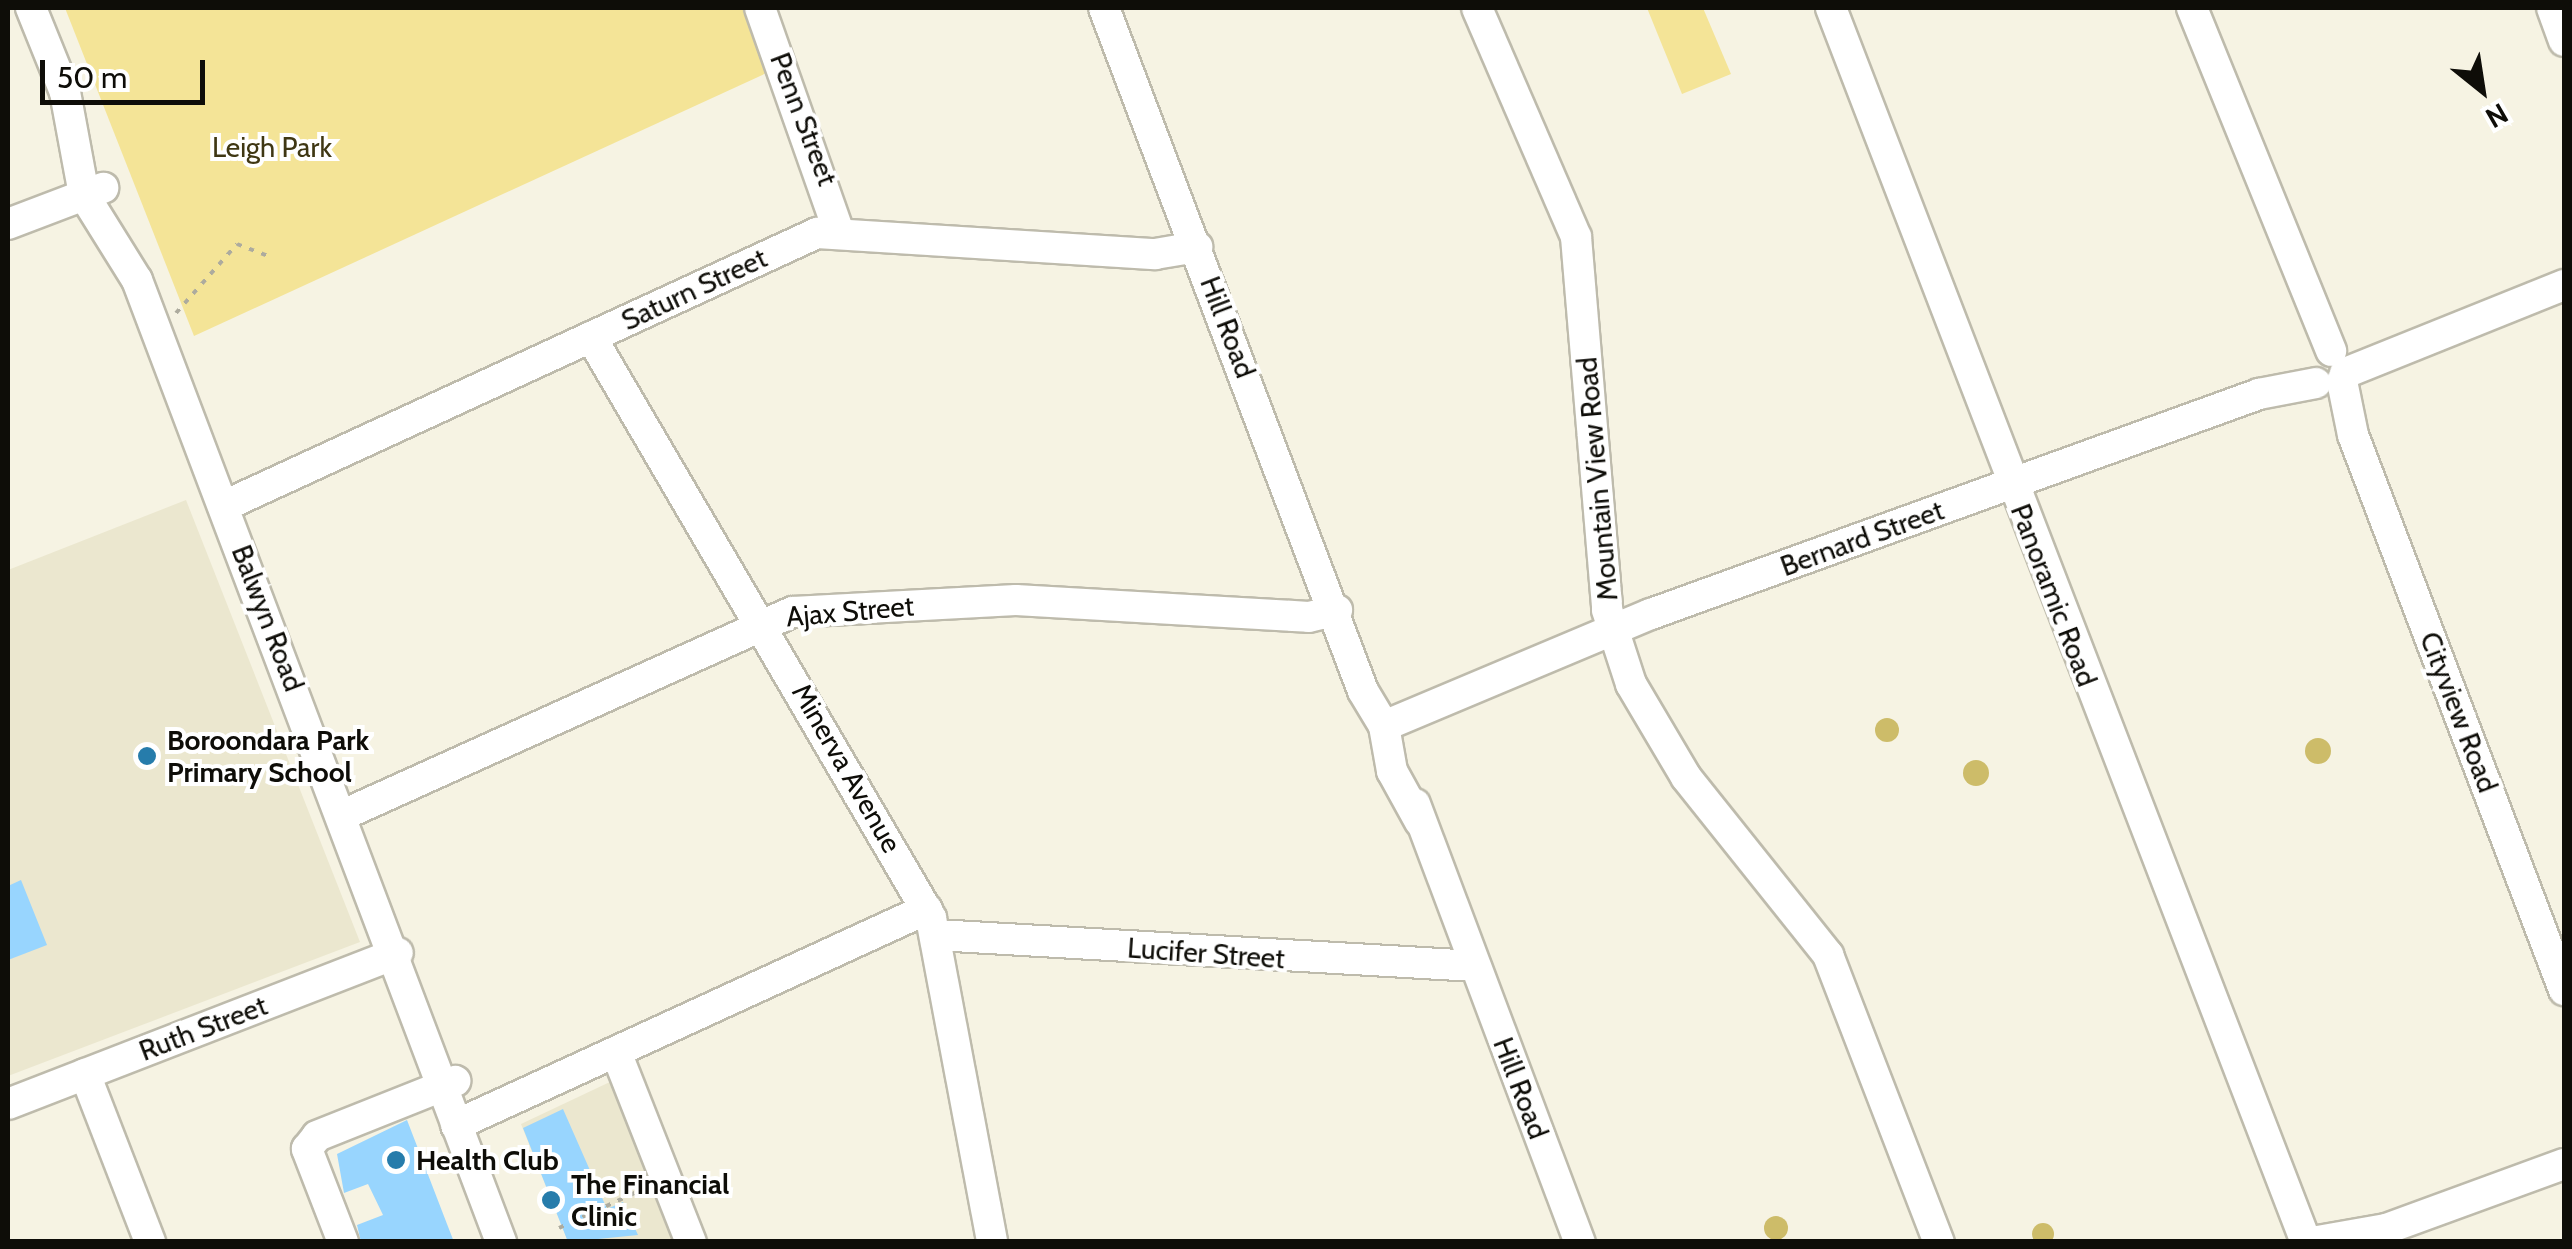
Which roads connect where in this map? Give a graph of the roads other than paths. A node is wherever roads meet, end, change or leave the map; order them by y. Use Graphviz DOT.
graph roads {
  1 [pos="31,8"];
  2 [pos="760,8"];
  3 [pos="1104,8"];
  4 [pos="1477,8"];
  5 [pos="1831,8"];
  6 [pos="2192,8"];
  7 [pos="2552,8"];
  8 [pos="2564,40"];
  9 [pos="94,191"];
  10 [pos="8,224"];
  11 [pos="840,232"];
  12 [pos="1197,247"];
  13 [pos="2564,285"];
  14 [pos="591,337"];
  15 [pos="2328,369"];
  16 [pos="2012,484"];
  17 [pos="224,506"];
  18 [pos="1337,610"];
  19 [pos="761,622"];
  20 [pos="1613,630"];
  21 [pos="1393,722"];
  22 [pos="345,814"];
  23 [pos="932,922"];
  24 [pos="398,952"];
  25 [pos="1475,966"];
  26 [pos="2564,990"];
  27 [pos="616,1052"];
  28 [pos="85,1074"];
  29 [pos="449,1083"];
  30 [pos="8,1104"];
  31 [pos="463,1122"];
  32 [pos="2564,1164"];
  33 [pos="2278,1183"];
  34 [pos="2376,1235"];
  35 [pos="150,1242"];
  36 [pos="343,1242"];
  37 [pos="501,1242"];
  38 [pos="517,1242"];
  39 [pos="691,1242"];
  40 [pos="992,1242"];
  41 [pos="1580,1242"];
  42 [pos="1938,1242"];
  43 [pos="2292,1242"];
  44 [pos="2309,1242"];
  1 -- 9 [label="street, Balwyn Road"];
  2 -- 11 [label="street, Penn Street"];
  3 -- 12 [label="street, Hill Road"];
  4 -- 20 [label="street, Mountain View Road"];
  5 -- 16 [label="street, Panoramic Road"];
  6 -- 15 [label="street, Cityview Road"];
  7 -- 8 [label="street"];
  9 -- 10 [label="street"];
  9 -- 17 [label="street, Balwyn Road"];
  11 -- 12 [label="street, Saturn Street"];
  11 -- 14 [label="street, Saturn Street"];
  12 -- 18 [label="street, Hill Road"];
  13 -- 15 [label="street, Bernard Street"];
  14 -- 17 [label="street, Saturn Street"];
  14 -- 19 [label="street, Minerva Avenue"];
  15 -- 16 [label="street, Bernard Street"];
  15 -- 26 [label="street, Cityview Road"];
  16 -- 20 [label="street, Bernard Street"];
  16 -- 33 [label="street, Panoramic Road"];
  17 -- 22 [label="street, Balwyn Road"];
  18 -- 19 [label="street, Ajax Street"];
  18 -- 21 [label="street, Hill Road"];
  19 -- 22 [label="street, Ajax Street"];
  19 -- 23 [label="street, Minerva Avenue"];
  20 -- 21 [label="street, Bernard Street"];
  20 -- 42 [label="street, Mountain View Road"];
  21 -- 25 [label="street, Hill Road"];
  22 -- 24 [label="street, Balwyn Road"];
  23 -- 25 [label="street, Lucifer Street"];
  23 -- 27 [label="street, Lucifer Street"];
  23 -- 40 [label="street, Minerva Avenue"];
  24 -- 28 [label="street, Ruth Street"];
  24 -- 29 [label="street, Balwyn Road"];
  25 -- 41 [label="street, Hill Road"];
  27 -- 31 [label="street, Lucifer Street"];
  27 -- 39 [label="street"];
  28 -- 30 [label="street, Ruth Street"];
  28 -- 35 [label="street"];
  29 -- 31 [label="street, Balwyn Road"];
  29 -- 36 [label="street"];
  31 -- 37 [label="street, Balwyn Road"];
  31 -- 38 [label="street, Balwyn Road"];
  32 -- 34 [label="street"];
  33 -- 43 [label="street, Panoramic Road"];
  33 -- 44 [label="street, Panoramic Road"];
  34 -- 44 [label="street"];
}
